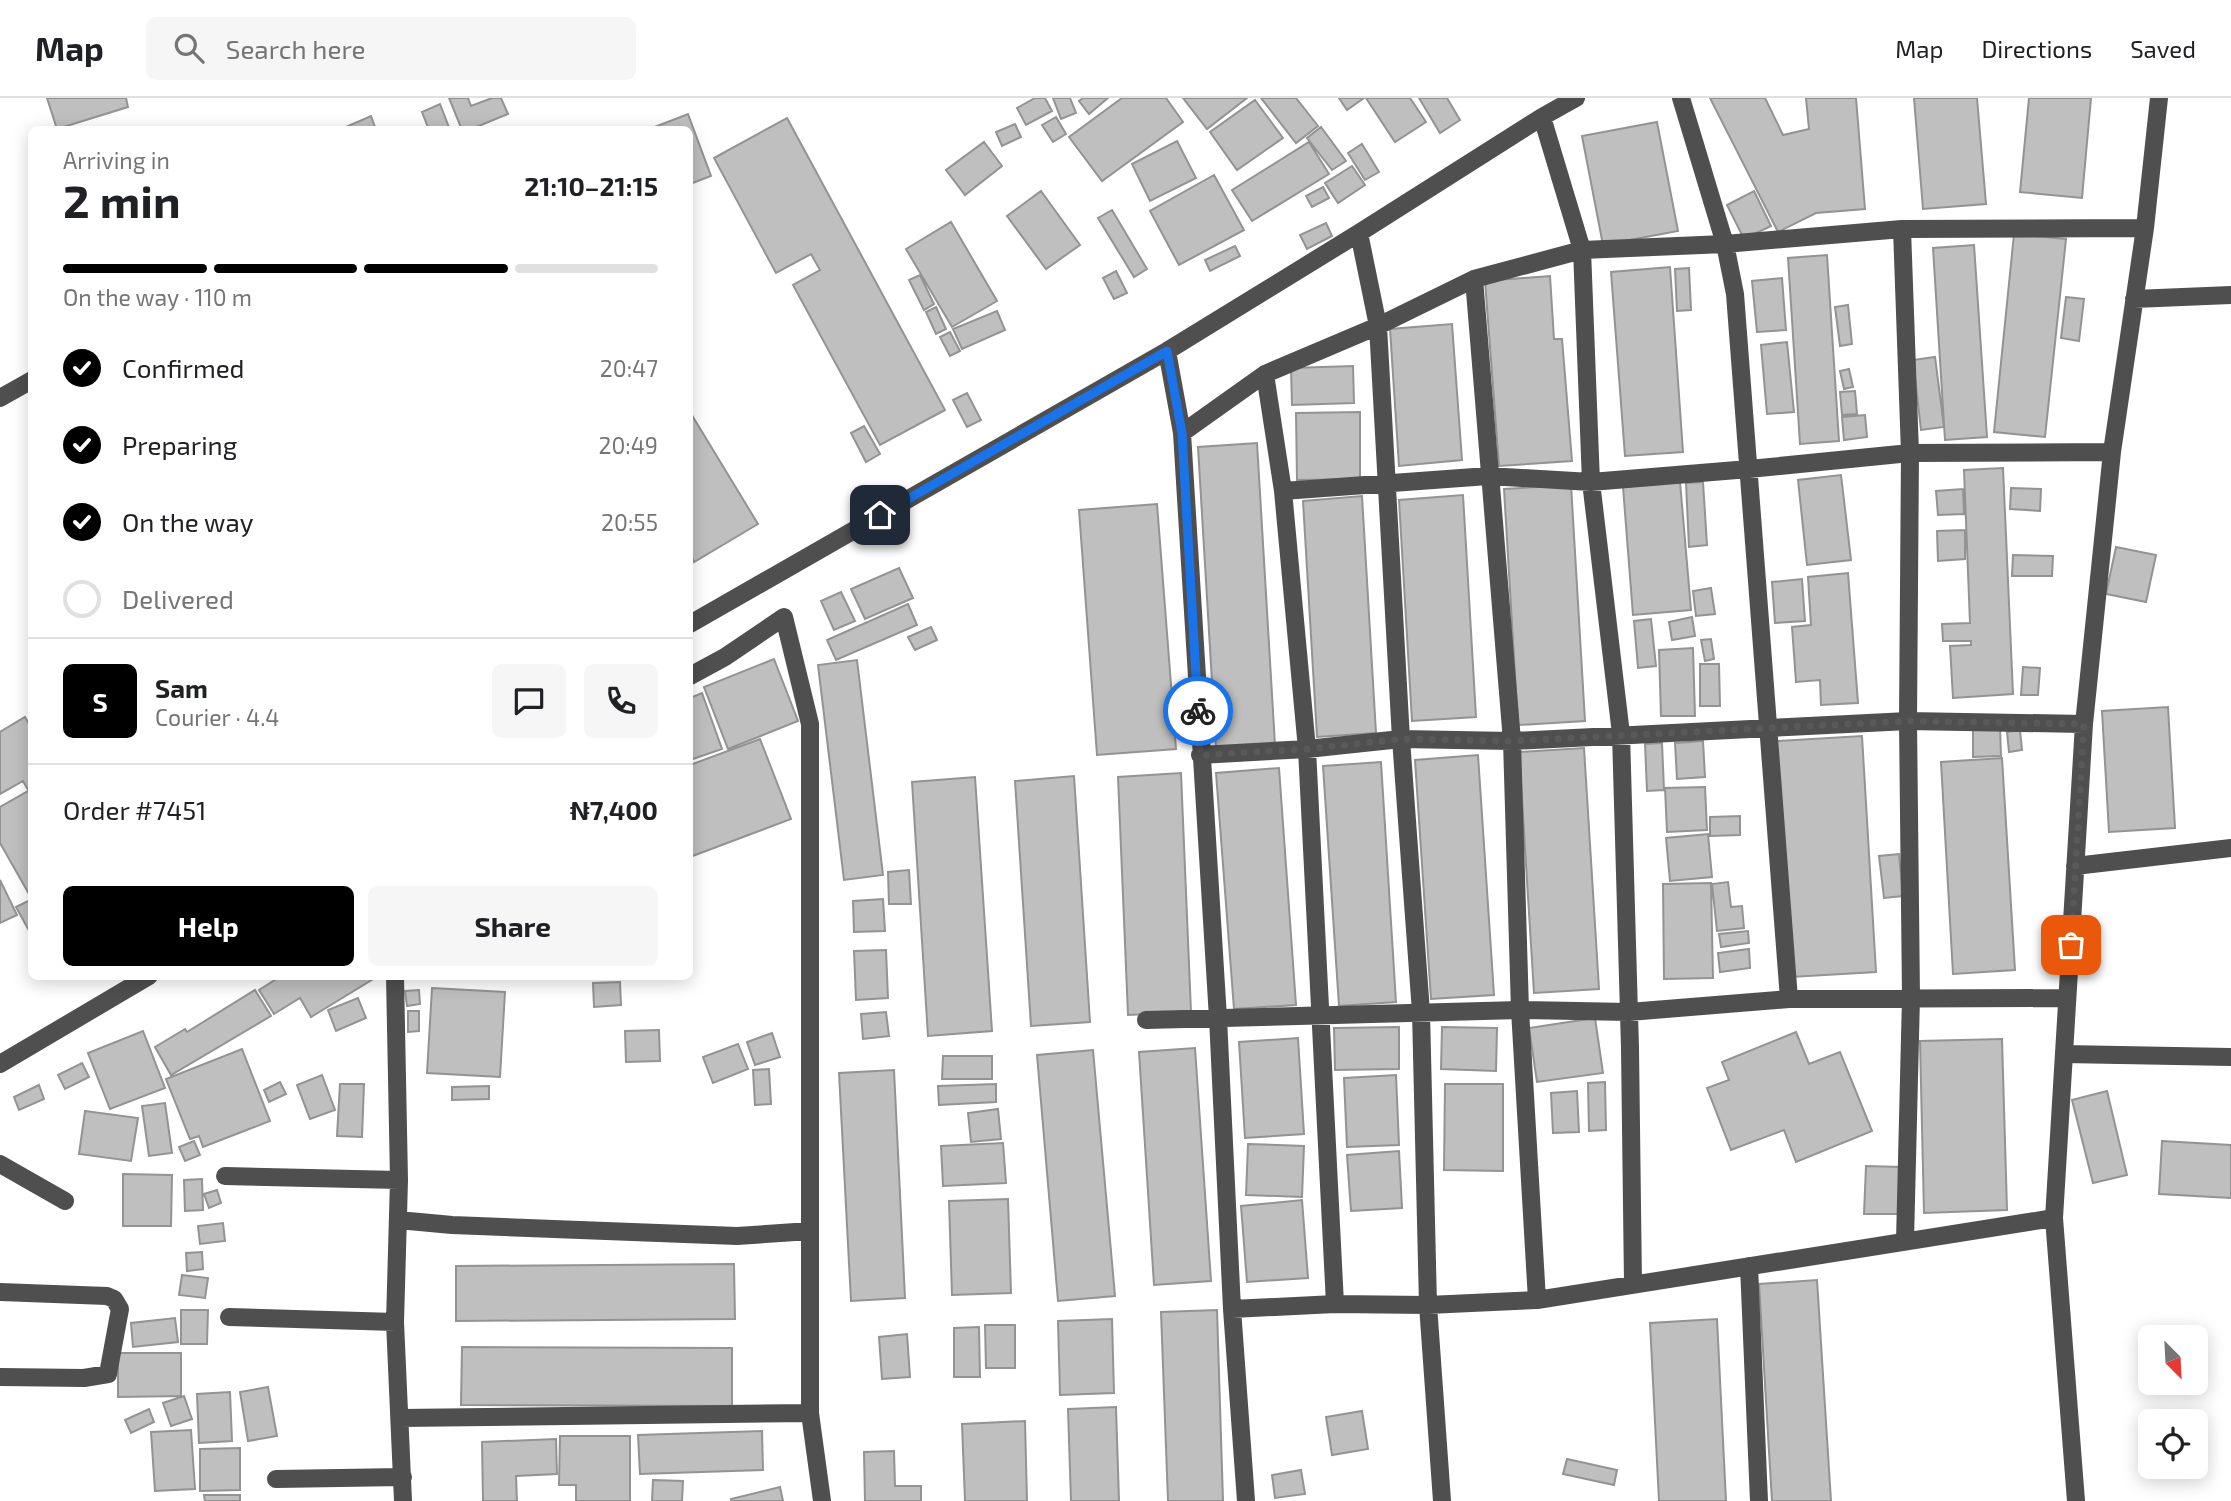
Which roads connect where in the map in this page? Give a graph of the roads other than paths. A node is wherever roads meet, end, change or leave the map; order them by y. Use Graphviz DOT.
graph roads {
  1 [pos="1576,98"];
  2 [pos="1681,98"];
  3 [pos="2159,98"];
  4 [pos="1542,117"];
  5 [pos="2145,228"];
  6 [pos="1902,229"];
  7 [pos="1359,233"];
  8 [pos="1725,244"];
  9 [pos="1582,250"];
  10 [pos="1474,279"];
  11 [pos="2231,295"];
  12 [pos="2134,299"];
  13 [pos="1378,326"];
  14 [pos="1167,351"];
  15 [pos="1265,374"];
  16 [pos="28,382"];
  17 [pos="0,398"];
  18 [pos="1182,433"];
  19 [pos="2112,452"];
  20 [pos="1910,453"];
  21 [pos="1749,470"];
  22 [pos="1488,476"];
  23 [pos="1388,482"];
  24 [pos="1591,482"];
  25 [pos="1283,491"];
  26 [pos="693,622"];
  27 [pos="693,674"];
  28 [pos="1908,721"];
  29 [pos="2084,724"];
  30 [pos="1768,729"];
  31 [pos="1621,734"];
  32 [pos="1401,739"];
  33 [pos="1512,741"];
  34 [pos="1307,749"];
  35 [pos="1200,755"];
  36 [pos="2231,848"];
  37 [pos="2076,866"];
  38 [pos="142,980"];
  39 [pos="395,980"];
  40 [pos="1911,998"];
  41 [pos="2067,998"];
  42 [pos="1789,999"];
  43 [pos="1520,1010"];
  44 [pos="1421,1012"];
  45 [pos="1629,1012"];
  46 [pos="1319,1015"];
  47 [pos="1218,1018"];
  48 [pos="1146,1020"];
  49 [pos="2064,1054"];
  50 [pos="2231,1057"];
  51 [pos="0,1064"];
  52 [pos="0,1164"];
  53 [pos="225,1176"];
  54 [pos="399,1180"];
  55 [pos="65,1201"];
  56 [pos="2054,1218"];
  57 [pos="398,1220"];
  58 [pos="810,1231"];
  59 [pos="1905,1241"];
  60 [pos="1749,1266"];
  61 [pos="1633,1283"];
  62 [pos="0,1292"];
  63 [pos="1537,1300"];
  64 [pos="1335,1304"];
  65 [pos="1428,1305"];
  66 [pos="1232,1309"];
  67 [pos="229,1317"];
  68 [pos="395,1322"];
  69 [pos="0,1377"];
  70 [pos="810,1413"];
  71 [pos="400,1418"];
  72 [pos="403,1477"];
  73 [pos="276,1479"];
  74 [pos="403,1501"];
  75 [pos="822,1501"];
  76 [pos="1246,1501"];
  77 [pos="1442,1501"];
  78 [pos="1759,1501"];
  79 [pos="2076,1501"];
  1 -- 4 [label="street"];
  2 -- 8 [label="street"];
  3 -- 5 [label="street"];
  4 -- 7 [label="street"];
  4 -- 9 [label="street"];
  5 -- 6 [label="street"];
  5 -- 12 [label="street"];
  6 -- 8 [label="street"];
  6 -- 20 [label="street"];
  7 -- 13 [label="street"];
  7 -- 14 [label="street"];
  8 -- 9 [label="street"];
  8 -- 21 [label="street"];
  9 -- 10 [label="street"];
  9 -- 24 [label="street"];
  10 -- 13 [label="street"];
  10 -- 22 [label="street"];
  11 -- 12 [label="street"];
  12 -- 19 [label="street"];
  13 -- 15 [label="street"];
  13 -- 23 [label="street"];
  14 -- 18 [label="street"];
  14 -- 26 [label="street"];
  15 -- 18 [label="street"];
  15 -- 25 [label="street"];
  16 -- 17 [label="street"];
  18 -- 35 [label="street"];
  19 -- 20 [label="street"];
  19 -- 29 [label="street"];
  20 -- 21 [label="street"];
  20 -- 28 [label="street"];
  21 -- 24 [label="street"];
  21 -- 30 [label="street"];
  22 -- 23 [label="street"];
  22 -- 24 [label="street"];
  22 -- 33 [label="street"];
  23 -- 25 [label="street"];
  23 -- 32 [label="street"];
  24 -- 31 [label="street"];
  25 -- 34 [label="street"];
  27 -- 58 [label="street"];
  28 -- 29 [label="street"];
  28 -- 30 [label="street"];
  28 -- 40 [label="street"];
  29 -- 37 [label="street"];
  30 -- 31 [label="street"];
  30 -- 42 [label="street"];
  31 -- 33 [label="street"];
  31 -- 45 [label="street"];
  32 -- 33 [label="street"];
  32 -- 34 [label="street"];
  32 -- 44 [label="street"];
  33 -- 43 [label="street"];
  34 -- 35 [label="street"];
  34 -- 46 [label="street"];
  35 -- 47 [label="street"];
  36 -- 37 [label="street"];
  37 -- 41 [label="street"];
  38 -- 51 [label="street"];
  39 -- 54 [label="street"];
  40 -- 41 [label="street"];
  40 -- 42 [label="street"];
  40 -- 59 [label="street"];
  41 -- 49 [label="street"];
  42 -- 45 [label="street"];
  43 -- 44 [label="street"];
  43 -- 45 [label="street"];
  43 -- 63 [label="street"];
  44 -- 46 [label="street"];
  44 -- 65 [label="street"];
  45 -- 61 [label="street"];
  46 -- 47 [label="street"];
  46 -- 64 [label="street"];
  47 -- 48 [label="street"];
  47 -- 66 [label="street"];
  49 -- 50 [label="street"];
  49 -- 56 [label="street"];
  52 -- 55 [label="street"];
  53 -- 54 [label="street"];
  54 -- 57 [label="street"];
  56 -- 59 [label="street"];
  56 -- 79 [label="street"];
  57 -- 58 [label="street"];
  57 -- 68 [label="street"];
  58 -- 70 [label="street"];
  59 -- 60 [label="street"];
  60 -- 61 [label="street"];
  60 -- 78 [label="street"];
  61 -- 63 [label="street"];
  62 -- 69 [label="street"];
  63 -- 65 [label="street"];
  64 -- 65 [label="street"];
  64 -- 66 [label="street"];
  65 -- 77 [label="street"];
  66 -- 76 [label="street"];
  67 -- 68 [label="street"];
  68 -- 71 [label="street"];
  70 -- 71 [label="street"];
  70 -- 75 [label="street"];
  71 -- 72 [label="street"];
  72 -- 73 [label="street"];
  72 -- 74 [label="street"];
}
